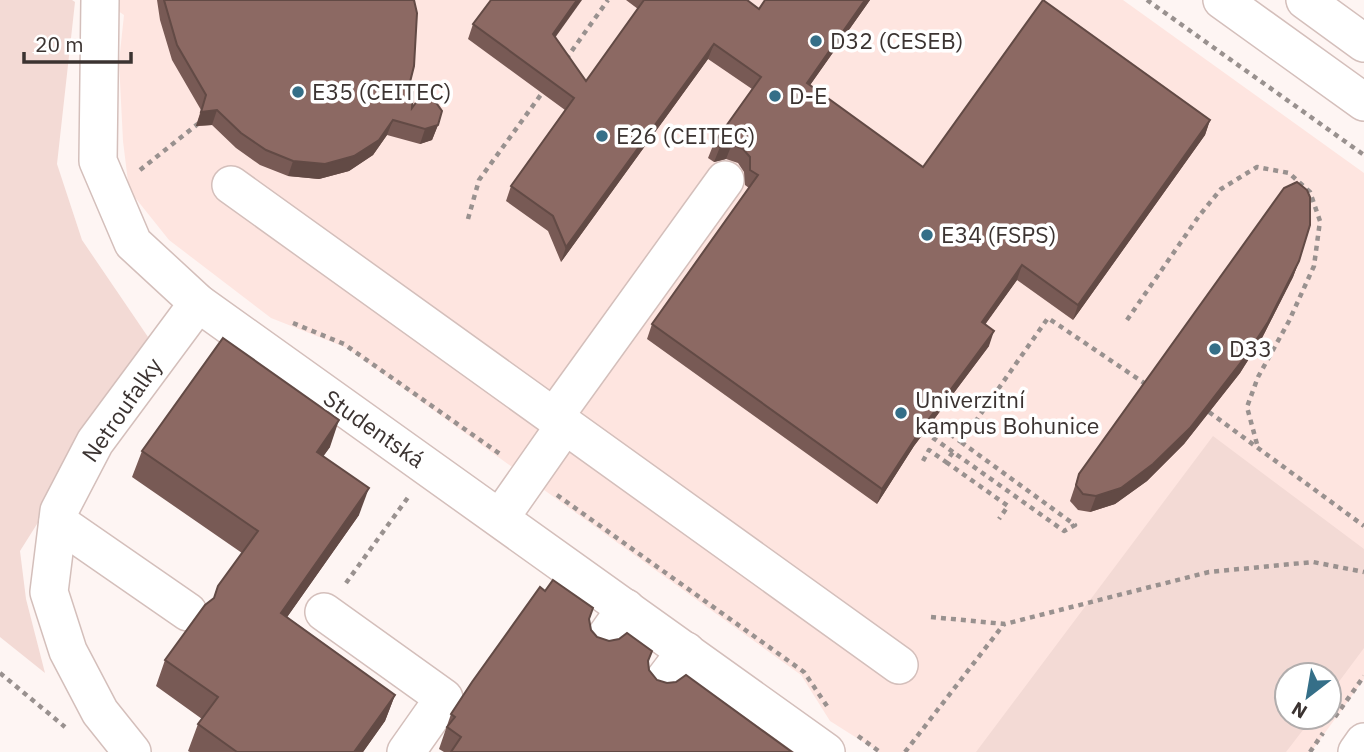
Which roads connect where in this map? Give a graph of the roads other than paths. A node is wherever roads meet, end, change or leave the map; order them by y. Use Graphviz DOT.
graph roads {
  1 [pos="100,0"];
  2 [pos="1222,0"];
  3 [pos="1304,0"];
  4 [pos="1364,43"];
  5 [pos="1364,102"];
  6 [pos="725,180"];
  7 [pos="231,186"];
  8 [pos="198,303"];
  9 [pos="560,421"];
  10 [pos="500,518"];
  11 [pos="58,522"];
  12 [pos="626,608"];
  13 [pos="188,612"];
  14 [pos="324,612"];
  15 [pos="603,642"];
  16 [pos="686,651"];
  17 [pos="899,665"];
  18 [pos="661,684"];
  19 [pos="837,741"];
  20 [pos="1364,742"];
  21 [pos="132,752"];
  22 [pos="406,752"];
  23 [pos="1357,752"];
  1 -- 8 [label="street, Studentská"];
  2 -- 5 [label="street"];
  3 -- 4 [label="street"];
  6 -- 9 [label="street"];
  7 -- 9 [label="street"];
  8 -- 10 [label="street, Studentská"];
  8 -- 11 [label="street, Netroufalky"];
  9 -- 10 [label="street"];
  9 -- 17 [label="street"];
  10 -- 12 [label="street, Studentská"];
  11 -- 13 [label="street"];
  11 -- 21 [label="street, Netroufalky"];
  12 -- 15 [label="street"];
  12 -- 16 [label="street, Studentská"];
  14 -- 22 [label="street"];
  16 -- 18 [label="street"];
  16 -- 19 [label="street, Studentská"];
  20 -- 23 [label="street"];
}
